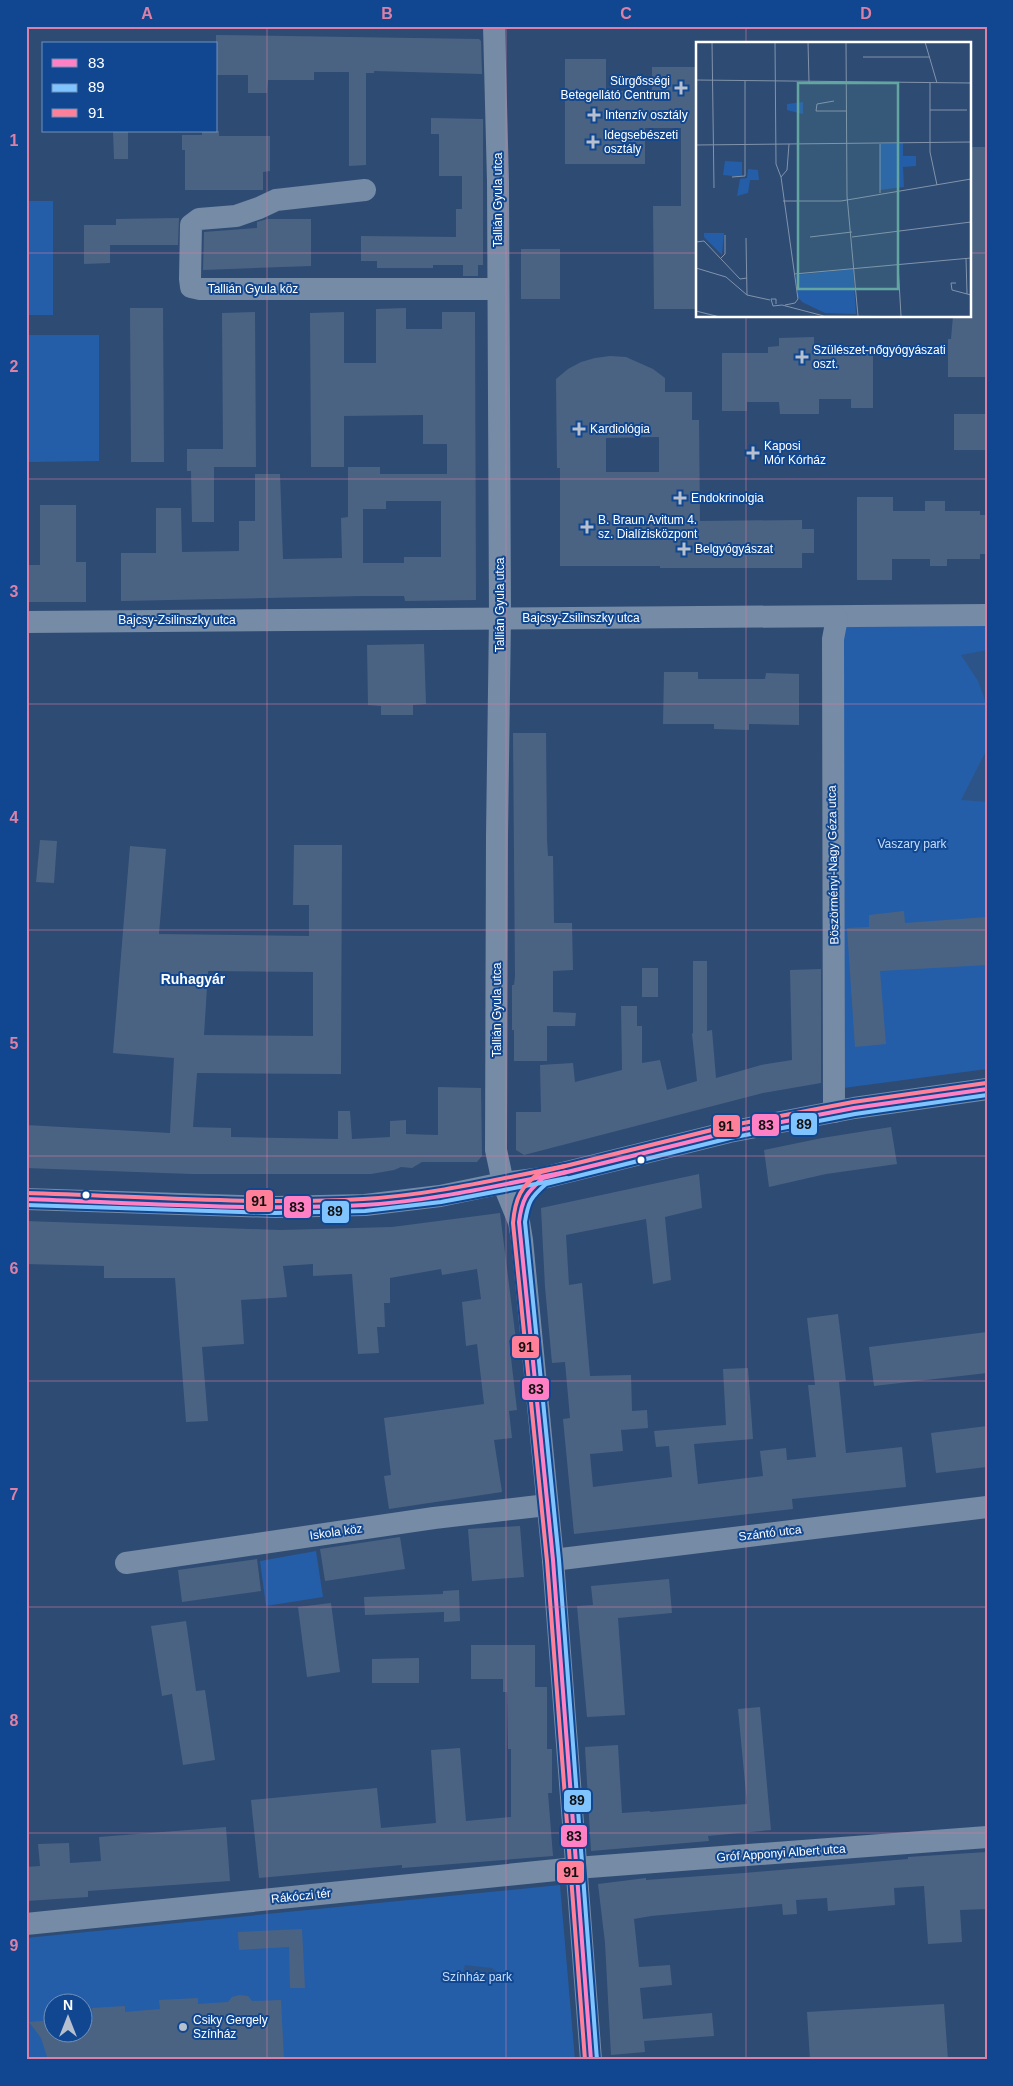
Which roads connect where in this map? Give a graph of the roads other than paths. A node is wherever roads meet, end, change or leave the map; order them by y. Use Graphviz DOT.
graph roads {
  1 [pos="494,26"];
  2 [pos="365,190"];
  3 [pos="498,289"];
  4 [pos="987,615"];
  5 [pos="500,618"];
  6 [pos="837,618"];
  7 [pos="26,622"];
  8 [pos="987,1089"];
  9 [pos="834,1112"];
  10 [pos="543,1178"];
  11 [pos="502,1183"];
  12 [pos="26,1199"];
  13 [pos="518,1222"];
  14 [pos="547,1505"];
  15 [pos="987,1507"];
  16 [pos="553,1560"];
  17 [pos="126,1563"];
  18 [pos="987,1837"];
  19 [pos="576,1868"];
  20 [pos="26,1924"];
  21 [pos="590,2060"];
  1 -- 3 [label="street, Tallián Gyula utca"];
  2 -- 3 [label="street, Tallián Gyula köz"];
  3 -- 5 [label="street, Tallián Gyula utca"];
  4 -- 6 [label="street, Bajcsy-Zsilinszky utca"];
  5 -- 6 [label="street, Bajcsy-Zsilinszky utca"];
  5 -- 7 [label="street, Bajcsy-Zsilinszky utca"];
  5 -- 11 [label="street, Tallián Gyula utca"];
  6 -- 9 [label="street, Böszörményi-Nagy Géza utca"];
  8 -- 9 [label="street"];
  9 -- 10 [label="street"];
  10 -- 11 [label="street"];
  10 -- 13 [label="street"];
  11 -- 12 [label="street"];
  11 -- 13 [label="street, Tallián Gyula utca"];
  13 -- 14 [label="street"];
  14 -- 16 [label="street"];
  14 -- 17 [label="street, Iskola köz"];
  15 -- 16 [label="street, Szántó utca"];
  16 -- 19 [label="street"];
  18 -- 19 [label="street, Gróf Apponyi Albert utca"];
  19 -- 20 [label="street, Rákóczi tér"];
  19 -- 21 [label="street"];
}
